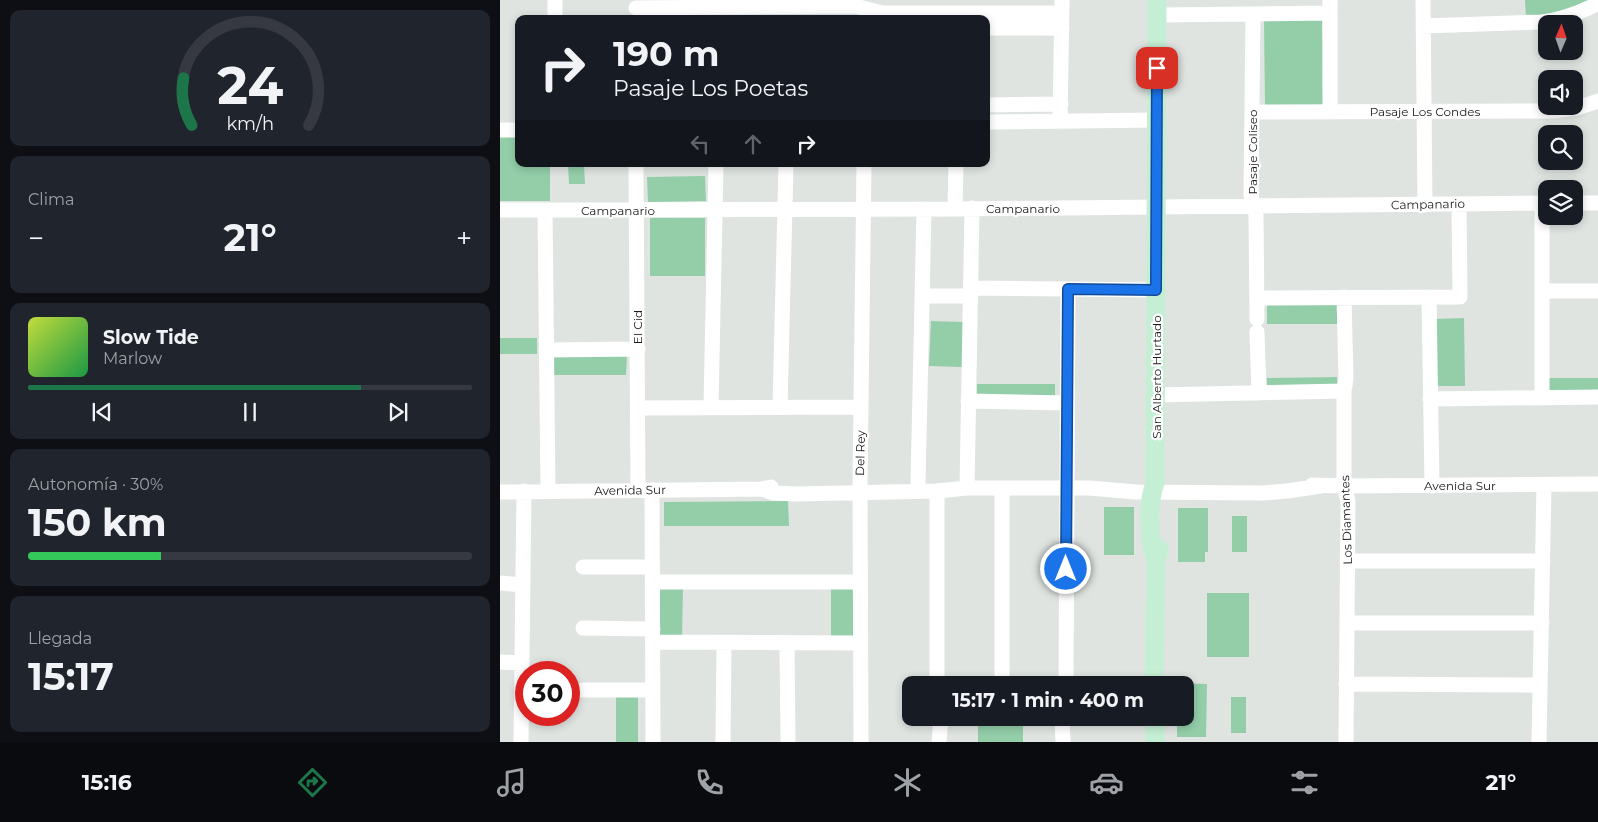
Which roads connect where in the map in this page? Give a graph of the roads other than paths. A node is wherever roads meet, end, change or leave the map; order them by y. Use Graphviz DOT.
graph roads {
  1 [pos="556,0"];
  2 [pos="1423,0"];
  3 [pos="1595,0"];
  4 [pos="1598,4"];
  5 [pos="1291,7"];
  6 [pos="1330,7"];
  7 [pos="1157,8"];
  8 [pos="636,9"];
  9 [pos="868,9"];
  10 [pos="720,13"];
  11 [pos="792,13"];
  12 [pos="1062,14"];
  13 [pos="1252,14"];
  14 [pos="555,15"];
  15 [pos="1423,26"];
  16 [pos="990,27"];
  17 [pos="1598,102"];
  18 [pos="1061,104"];
  19 [pos="990,105"];
  20 [pos="1424,111"];
  21 [pos="1252,112"];
  22 [pos="1330,112"];
  23 [pos="1157,120"];
  24 [pos="1060,121"];
  25 [pos="990,122"];
  26 [pos="500,130"];
  27 [pos="515,130"];
  28 [pos="636,167"];
  29 [pos="716,167"];
  30 [pos="786,167"];
  31 [pos="864,167"];
  32 [pos="956,167"];
  33 [pos="1538,203"];
  34 [pos="1583,203"];
  35 [pos="1598,203"];
  36 [pos="1425,204"];
  37 [pos="1459,204"];
  38 [pos="1254,206"];
  39 [pos="1156,207"];
  40 [pos="863,208"];
  41 [pos="972,208"];
  42 [pos="715,209"];
  43 [pos="784,209"];
  44 [pos="924,209"];
  45 [pos="955,209"];
  46 [pos="500,210"];
  47 [pos="545,210"];
  48 [pos="637,210"];
  49 [pos="1544,225"];
  50 [pos="1068,289"];
  51 [pos="1156,290"];
  52 [pos="1542,291"];
  53 [pos="1598,291"];
  54 [pos="971,292"];
  55 [pos="922,296"];
  56 [pos="1344,297"];
  57 [pos="1429,297"];
  58 [pos="1257,298"];
  59 [pos="638,349"];
  60 [pos="546,350"];
  61 [pos="1344,391"];
  62 [pos="1258,393"];
  63 [pos="1156,395"];
  64 [pos="1598,397"];
  65 [pos="1542,398"];
  66 [pos="1430,399"];
  67 [pos="968,401"];
  68 [pos="1067,403"];
  69 [pos="861,406"];
  70 [pos="711,407"];
  71 [pos="780,407"];
  72 [pos="638,408"];
  73 [pos="918,484"];
  74 [pos="1598,484"];
  75 [pos="1544,485"];
  76 [pos="1344,486"];
  77 [pos="1432,486"];
  78 [pos="967,488"];
  79 [pos="1002,488"];
  80 [pos="1066,488"];
  81 [pos="860,489"];
  82 [pos="1155,489"];
  83 [pos="645,490"];
  84 [pos="524,491"];
  85 [pos="548,491"];
  86 [pos="937,491"];
  87 [pos="500,492"];
  88 [pos="1347,561"];
  89 [pos="1543,561"];
  90 [pos="584,567"];
  91 [pos="652,575"];
  92 [pos="860,582"];
  93 [pos="500,584"];
  94 [pos="523,585"];
  95 [pos="1542,623"];
  96 [pos="1347,624"];
  97 [pos="583,628"];
  98 [pos="653,636"];
  99 [pos="724,643"];
  100 [pos="787,643"];
  101 [pos="860,643"];
  102 [pos="522,661"];
  103 [pos="500,662"];
  104 [pos="515,663"];
  105 [pos="937,676"];
  106 [pos="1002,676"];
  107 [pos="1066,676"];
  108 [pos="1154,676"];
  109 [pos="1346,684"];
  110 [pos="1540,685"];
  111 [pos="583,690"];
  112 [pos="653,690"];
  113 [pos="521,726"];
  114 [pos="940,726"];
  115 [pos="1062,726"];
  116 [pos="1155,726"];
  117 [pos="521,742"];
  118 [pos="653,742"];
  119 [pos="723,742"];
  120 [pos="788,742"];
  121 [pos="861,742"];
  122 [pos="939,742"];
  123 [pos="1063,742"];
  124 [pos="1155,742"];
  125 [pos="1346,742"];
  126 [pos="1539,742"];
  1 -- 14 [label="street"];
  2 -- 15 [label="street"];
  3 -- 4 [label="street"];
  4 -- 15 [label="street"];
  5 -- 6 [label="street"];
  5 -- 13 [label="street"];
  6 -- 22 [label="street"];
  7 -- 13 [label="street"];
  7 -- 23 [label="main road, San Alberto Hurtado"];
  8 -- 10 [label="street"];
  9 -- 11 [label="street"];
  9 -- 12 [label="street"];
  10 -- 11 [label="street"];
  12 -- 16 [label="street"];
  12 -- 18 [label="street"];
  13 -- 21 [label="street, Pasaje Coliseo"];
  15 -- 20 [label="street"];
  17 -- 20 [label="street, Pasaje Los Condes"];
  18 -- 19 [label="street"];
  18 -- 24 [label="street"];
  20 -- 22 [label="street, Pasaje Los Condes"];
  20 -- 36 [label="street"];
  21 -- 22 [label="street, Pasaje Los Condes"];
  21 -- 38 [label="street, Pasaje Coliseo"];
  23 -- 24 [label="street"];
  23 -- 39 [label="main road, San Alberto Hurtado"];
  24 -- 25 [label="street"];
  26 -- 27 [label="street"];
  28 -- 48 [label="street, El Cid"];
  29 -- 42 [label="street"];
  30 -- 43 [label="street"];
  31 -- 40 [label="street, Del Rey"];
  32 -- 45 [label="street"];
  33 -- 37 [label="street, Campanario"];
  34 -- 35 [label="street"];
  36 -- 37 [label="street, Campanario"];
  36 -- 38 [label="street, Campanario"];
  37 -- 57 [label="street"];
  38 -- 39 [label="street, Campanario"];
  38 -- 58 [label="street, Pasaje Coliseo"];
  39 -- 41 [label="street, Campanario"];
  39 -- 51 [label="main road, San Alberto Hurtado"];
  40 -- 43 [label="street, Campanario"];
  40 -- 44 [label="street, Campanario"];
  40 -- 69 [label="street, Del Rey"];
  41 -- 45 [label="street, Campanario"];
  41 -- 54 [label="street"];
  42 -- 43 [label="street, Campanario"];
  42 -- 48 [label="street, Campanario"];
  42 -- 70 [label="street"];
  43 -- 71 [label="street"];
  44 -- 45 [label="street, Campanario"];
  44 -- 55 [label="street"];
  46 -- 47 [label="street, Campanario"];
  47 -- 48 [label="street, Campanario"];
  47 -- 60 [label="street"];
  48 -- 59 [label="street, El Cid"];
  49 -- 52 [label="street"];
  50 -- 51 [label="street"];
  50 -- 54 [label="street"];
  50 -- 68 [label="street"];
  51 -- 63 [label="main road, San Alberto Hurtado"];
  52 -- 53 [label="street"];
  52 -- 65 [label="street"];
  54 -- 55 [label="street"];
  54 -- 67 [label="street"];
  55 -- 73 [label="street"];
  56 -- 57 [label="street"];
  56 -- 58 [label="street"];
  56 -- 61 [label="street, Los Diamantes"];
  57 -- 66 [label="street"];
  58 -- 62 [label="street, Pasaje Coliseo"];
  59 -- 60 [label="street"];
  59 -- 72 [label="street, El Cid"];
  60 -- 85 [label="street"];
  61 -- 62 [label="street"];
  61 -- 76 [label="street, Los Diamantes"];
  62 -- 63 [label="street"];
  63 -- 82 [label="main road, San Alberto Hurtado"];
  64 -- 65 [label="street"];
  65 -- 66 [label="street"];
  66 -- 77 [label="street"];
  67 -- 68 [label="street"];
  67 -- 78 [label="street"];
  68 -- 80 [label="street"];
  69 -- 71 [label="street"];
  69 -- 81 [label="street, Del Rey"];
  70 -- 71 [label="street"];
  70 -- 72 [label="street"];
  72 -- 83 [label="street, El Cid"];
  73 -- 78 [label="street, Avenida Sur"];
  73 -- 81 [label="street, Avenida Sur"];
  74 -- 75 [label="street, Avenida Sur"];
  75 -- 77 [label="street, Avenida Sur"];
  75 -- 89 [label="street"];
  76 -- 77 [label="street, Avenida Sur"];
  76 -- 82 [label="street, Avenida Sur"];
  76 -- 88 [label="street, Los Diamantes"];
  78 -- 79 [label="street, Avenida Sur"];
  78 -- 86 [label="street, Avenida Sur"];
  79 -- 80 [label="street, Avenida Sur"];
  79 -- 106 [label="street"];
  80 -- 82 [label="street, Avenida Sur"];
  80 -- 107 [label="street"];
  81 -- 83 [label="street, Avenida Sur"];
  81 -- 86 [label="street, Avenida Sur"];
  81 -- 92 [label="street, Del Rey"];
  82 -- 108 [label="main road, San Alberto Hurtado"];
  83 -- 85 [label="street, Avenida Sur"];
  83 -- 91 [label="street, El Cid"];
  84 -- 85 [label="street, Avenida Sur"];
  84 -- 87 [label="street, Avenida Sur"];
  84 -- 94 [label="street"];
  86 -- 105 [label="street"];
  88 -- 89 [label="street"];
  88 -- 96 [label="street, Los Diamantes"];
  89 -- 95 [label="street"];
  90 -- 91 [label="street"];
  91 -- 92 [label="street"];
  91 -- 98 [label="street, El Cid"];
  92 -- 101 [label="street, Del Rey"];
  93 -- 94 [label="street"];
  94 -- 102 [label="street"];
  95 -- 96 [label="street"];
  95 -- 110 [label="street"];
  96 -- 109 [label="street, Los Diamantes"];
  97 -- 98 [label="street"];
  98 -- 99 [label="street"];
  98 -- 112 [label="street, El Cid"];
  99 -- 100 [label="street"];
  99 -- 119 [label="street"];
  100 -- 101 [label="street"];
  100 -- 120 [label="street"];
  101 -- 121 [label="street, Del Rey"];
  103 -- 104 [label="street"];
  109 -- 110 [label="street"];
  109 -- 125 [label="street, Los Diamantes"];
  110 -- 126 [label="street"];
  111 -- 112 [label="street"];
  112 -- 118 [label="street, El Cid"];
  113 -- 117 [label="street"];
  114 -- 122 [label="street"];
  115 -- 123 [label="street"];
  116 -- 124 [label="main road"];
}
